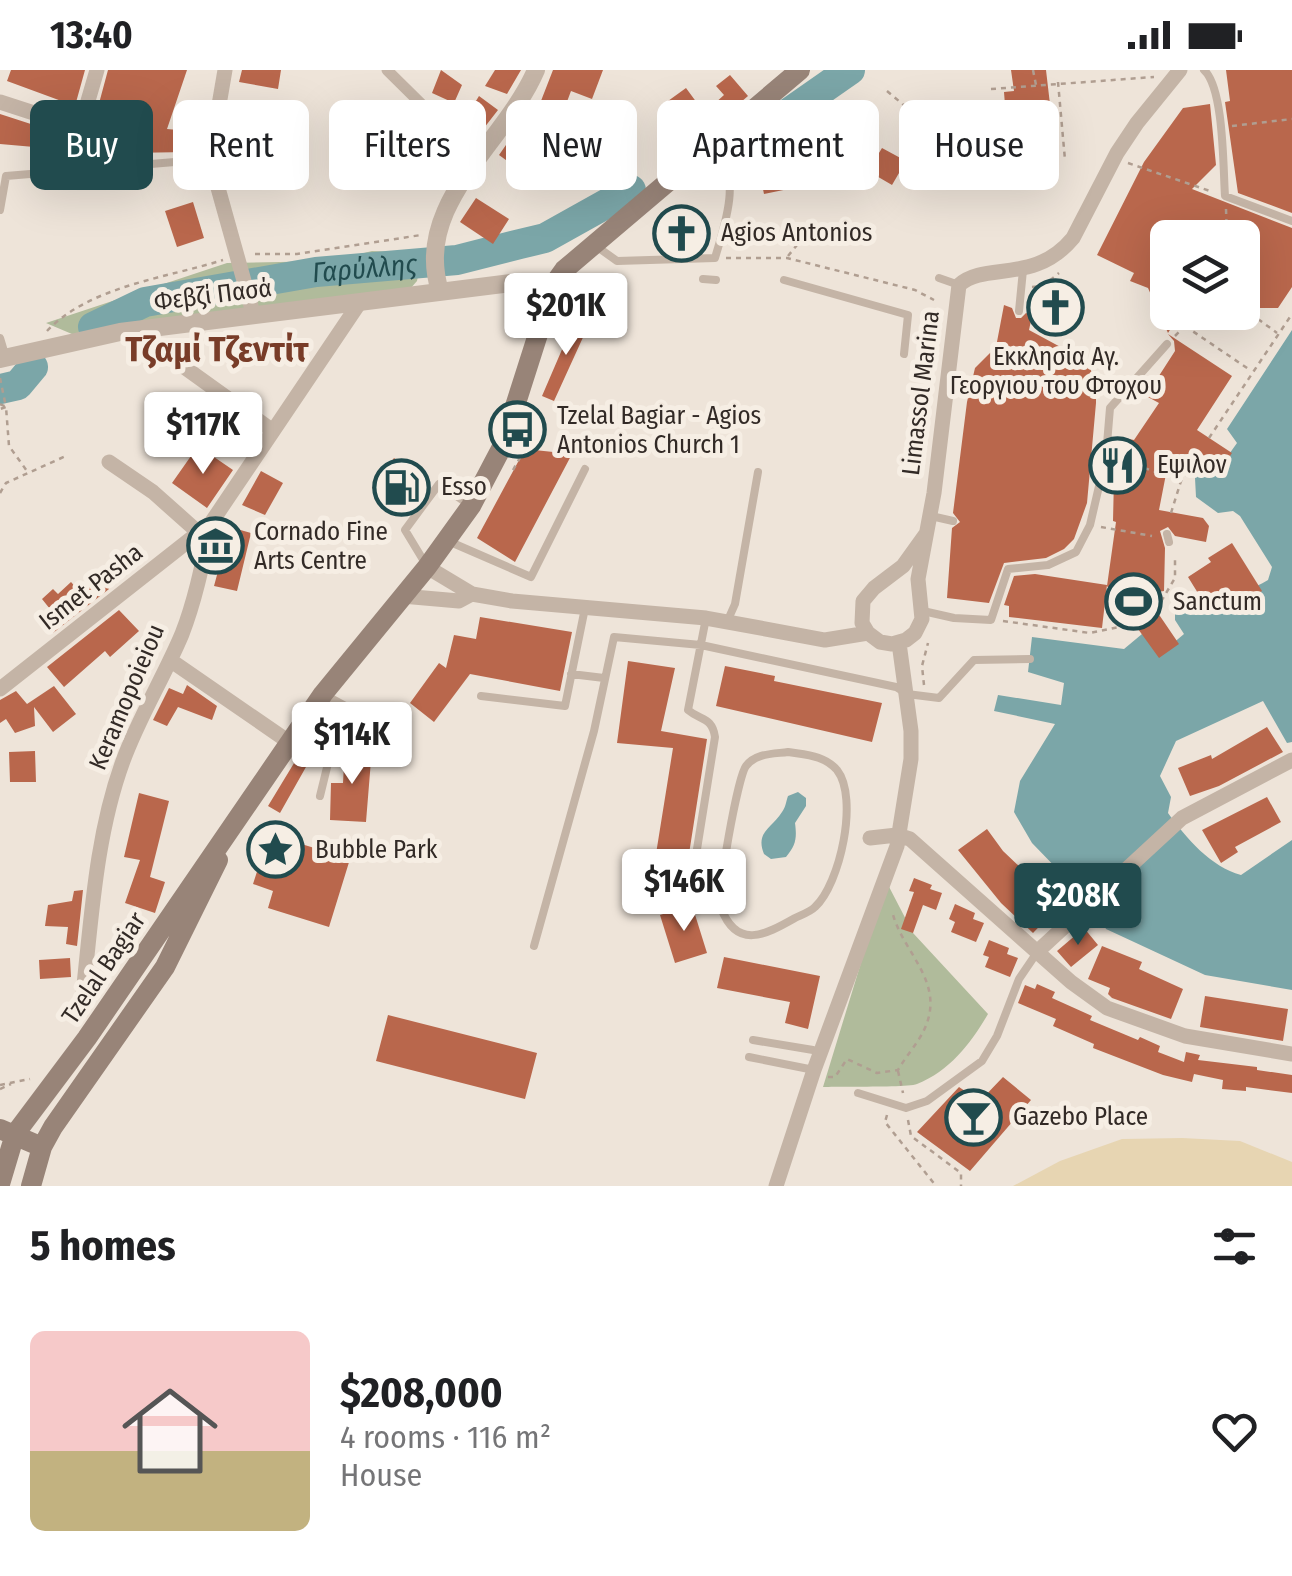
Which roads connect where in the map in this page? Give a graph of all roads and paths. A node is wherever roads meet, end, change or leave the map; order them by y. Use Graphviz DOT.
graph roads {
  1 [pos="97,70"];
  2 [pos="225,70"];
  3 [pos="387,70"];
  4 [pos="536,70"];
  5 [pos="800,70"];
  6 [pos="1033,70"];
  7 [pos="1204,70"];
  8 [pos="1178,73"];
  9 [pos="1058,82"];
  10 [pos="1036,86"];
  11 [pos="992,89"];
  12 [pos="887,91"];
  13 [pos="221,100"];
  14 [pos="417,100"];
  15 [pos="770,100"];
  16 [pos="899,101"];
  17 [pos="0,102"];
  18 [pos="1292,119"];
  19 [pos="1220,127"];
  20 [pos="486,150"];
  21 [pos="1134,151"];
  22 [pos="1065,160"];
  23 [pos="173,162"];
  24 [pos="1127,162"];
  25 [pos="1121,171"];
  26 [pos="216,190"];
  27 [pos="458,190"];
  28 [pos="659,190"];
  29 [pos="729,190"];
  30 [pos="1225,196"];
  31 [pos="0,210"];
  32 [pos="1226,220"];
  33 [pos="1292,221"];
  34 [pos="437,232"];
  35 [pos="801,240"];
  36 [pos="594,245"];
  37 [pos="715,258"];
  38 [pos="788,258"];
  39 [pos="239,259"];
  40 [pos="1064,268"];
  41 [pos="1023,270"];
  42 [pos="939,278"];
  43 [pos="703,279"];
  44 [pos="716,280"];
  45 [pos="784,280"];
  46 [pos="554,284"];
  47 [pos="608,284"];
  48 [pos="438,285"];
  49 [pos="960,286"];
  50 [pos="1022,288"];
  51 [pos="575,298"];
  52 [pos="934,300"];
  53 [pos="360,302"];
  54 [pos="251,305"];
  55 [pos="1019,311"];
  56 [pos="1292,314"];
  57 [pos="1260,321"];
  58 [pos="1181,330"];
  59 [pos="1191,330"];
  60 [pos="45,333"];
  61 [pos="1278,334"];
  62 [pos="0,338"];
  63 [pos="1167,344"];
  64 [pos="159,349"];
  65 [pos="904,354"];
  66 [pos="3,358"];
  67 [pos="1253,372"];
  68 [pos="0,378"];
  69 [pos="1,404"];
  70 [pos="6,406"];
  71 [pos="273,431"];
  72 [pos="1209,438"];
  73 [pos="1199,452"];
  74 [pos="68,455"];
  75 [pos="1122,460"];
  76 [pos="109,462"];
  77 [pos="585,469"];
  78 [pos="28,472"];
  79 [pos="758,472"];
  80 [pos="1181,480"];
  81 [pos="0,492"];
  82 [pos="472,506"];
  83 [pos="1172,512"];
  84 [pos="931,516"];
  85 [pos="952,520"];
  86 [pos="1090,525"];
  87 [pos="205,528"];
  88 [pos="926,534"];
  89 [pos="448,541"];
  90 [pos="428,567"];
  91 [pos="883,583"];
  92 [pos="472,594"];
  93 [pos="402,596"];
  94 [pos="920,604"];
  95 [pos="584,608"];
  96 [pos="1156,610"];
  97 [pos="706,618"];
  98 [pos="991,620"];
  99 [pos="727,622"];
  100 [pos="1134,624"];
  101 [pos="868,632"];
  102 [pos="899,643"];
  103 [pos="701,645"];
  104 [pos="1030,659"];
  105 [pos="170,660"];
  106 [pos="571,674"];
  107 [pos="604,678"];
  108 [pos="0,689"];
  109 [pos="323,694"];
  110 [pos="907,694"];
  111 [pos="481,696"];
  112 [pos="342,706"];
  113 [pos="371,709"];
  114 [pos="289,742"];
  115 [pos="1292,760"];
  116 [pos="320,796"];
  117 [pos="232,829"];
  118 [pos="897,835"];
  119 [pos="844,838"];
  120 [pos="870,838"];
  121 [pos="693,874"];
  122 [pos="892,911"];
  123 [pos="534,946"];
  124 [pos="1038,951"];
  125 [pos="81,1012"];
  126 [pos="753,1040"];
  127 [pos="813,1050"];
  128 [pos="1292,1054"];
  129 [pos="749,1057"];
  130 [pos="898,1070"];
  131 [pos="813,1072"];
  132 [pos="34,1078"];
  133 [pos="0,1087"];
  134 [pos="858,1093"];
  135 [pos="888,1104"];
  136 [pos="906,1108"];
  137 [pos="7,1132"];
  138 [pos="42,1147"];
  139 [pos="0,1184"];
  140 [pos="31,1186"];
  141 [pos="766,1186"];
  142 [pos="776,1186"];
  143 [pos="936,1186"];
  144 [pos="960,1186"];
  1 -- 17 [label="street"];
  2 -- 13 [label="street"];
  3 -- 14 [label="street"];
  4 -- 20 [label="street"];
  5 -- 15 [label="main road"];
  6 -- 10 [label="path"];
  7 -- 19 [label="lane"];
  8 -- 9 [label="path"];
  8 -- 41 [label="street, Limassol Marina"];
  9 -- 10 [label="path"];
  9 -- 22 [label="path"];
  10 -- 11 [label="path"];
  12 -- 16 [label="path"];
  18 -- 19 [label="path"];
  19 -- 30 [label="lane"];
  21 -- 24 [label="path"];
  23 -- 31 [label="lane"];
  24 -- 25 [label="path"];
  24 -- 30 [label="path"];
  26 -- 39 [label="street"];
  27 -- 34 [label="street"];
  28 -- 36 [label="main road"];
  29 -- 37 [label="lane"];
  30 -- 32 [label="path"];
  30 -- 33 [label="lane"];
  34 -- 39 [label="path"];
  34 -- 48 [label="street"];
  35 -- 38 [label="path"];
  36 -- 37 [label="lane"];
  36 -- 46 [label="main road"];
  37 -- 38 [label="path"];
  38 -- 52 [label="path"];
  39 -- 54 [label="street"];
  39 -- 60 [label="path"];
  40 -- 50 [label="path"];
  41 -- 49 [label="street, Limassol Marina"];
  41 -- 50 [label="lane"];
  42 -- 49 [label="lane"];
  43 -- 44 [label="lane"];
  45 -- 65 [label="lane"];
  46 -- 48 [label="street, Φεβζί Πασά"];
  46 -- 82 [label="main road, Tzelal Bagiar"];
  47 -- 51 [label="path"];
  48 -- 53 [label="street, Φεβζί Πασά"];
  49 -- 84 [label="street, Limassol Marina"];
  50 -- 55 [label="lane"];
  53 -- 54 [label="street, Φεβζί Πασά"];
  53 -- 71 [label="street"];
  54 -- 66 [label="street, Φεβζί Πασά"];
  56 -- 61 [label="path"];
  57 -- 61 [label="path"];
  58 -- 63 [label="path"];
  59 -- 67 [label="path"];
  61 -- 67 [label="path"];
  62 -- 66 [label="lane"];
  63 -- 86 [label="lane"];
  64 -- 71 [label="street"];
  67 -- 72 [label="path"];
  68 -- 69 [label="path"];
  69 -- 70 [label="path"];
  69 -- 70 [label="path"];
  70 -- 78 [label="path"];
  71 -- 87 [label="street"];
  73 -- 80 [label="path"];
  74 -- 78 [label="path"];
  75 -- 80 [label="path"];
  76 -- 87 [label="street"];
  77 -- 89 [label="lane"];
  78 -- 81 [label="path"];
  79 -- 99 [label="lane"];
  80 -- 83 [label="path"];
  82 -- 89 [label="main road, Tzelal Bagiar"];
  82 -- 90 [label="lane"];
  84 -- 85 [label="lane"];
  84 -- 88 [label="street, Limassol Marina"];
  86 -- 96 [label="path"];
  86 -- 98 [label="lane"];
  87 -- 105 [label="street, Keramopoieiou"];
  87 -- 108 [label="street, Ismet Pasha"];
  88 -- 91 [label="street, Limassol Marina"];
  88 -- 94 [label="street, Limassol Marina"];
  89 -- 90 [label="main road, Tzelal Bagiar"];
  90 -- 92 [label="street"];
  90 -- 93 [label="main road, Tzelal Bagiar"];
  91 -- 94 [label="street"];
  91 -- 101 [label="street, Limassol Marina"];
  92 -- 93 [label="street"];
  92 -- 95 [label="street"];
  93 -- 109 [label="main road, Tzelal Bagiar"];
  94 -- 98 [label="lane"];
  94 -- 102 [label="street, Limassol Marina"];
  95 -- 97 [label="street"];
  95 -- 106 [label="lane"];
  97 -- 99 [label="street"];
  97 -- 103 [label="lane"];
  98 -- 100 [label="path"];
  99 -- 101 [label="street"];
  101 -- 102 [label="street"];
  102 -- 110 [label="street"];
  103 -- 107 [label="lane"];
  103 -- 110 [label="lane"];
  103 -- 121 [label="lane"];
  104 -- 110 [label="lane"];
  105 -- 114 [label="street"];
  105 -- 125 [label="street, Keramopoieiou"];
  106 -- 107 [label="lane"];
  106 -- 111 [label="lane"];
  107 -- 123 [label="lane"];
  109 -- 112 [label="lane"];
  109 -- 114 [label="main road, Tzelal Bagiar"];
  110 -- 118 [label="street"];
  112 -- 113 [label="lane"];
  112 -- 116 [label="lane"];
  114 -- 117 [label="main road, Tzelal Bagiar"];
  115 -- 124 [label="street"];
  117 -- 137 [label="main road, Tzelal Bagiar"];
  117 -- 138 [label="main road, Tzelal Bagiar"];
  118 -- 120 [label="street"];
  118 -- 124 [label="street"];
  118 -- 127 [label="street"];
  118 -- 131 [label="street"];
  119 -- 119 [label="lane"];
  119 -- 120 [label="lane"];
  122 -- 130 [label="path"];
  124 -- 128 [label="street"];
  124 -- 136 [label="lane"];
  126 -- 127 [label="lane"];
  127 -- 131 [label="street"];
  129 -- 131 [label="lane"];
  130 -- 131 [label="path"];
  130 -- 136 [label="path"];
  131 -- 141 [label="street"];
  131 -- 142 [label="street"];
  132 -- 133 [label="path"];
  134 -- 135 [label="lane"];
  135 -- 136 [label="lane"];
  135 -- 143 [label="path"];
  136 -- 144 [label="path"];
  137 -- 138 [label="main road"];
  137 -- 139 [label="main road"];
  138 -- 140 [label="main road, Tzelal Bagiar"];
}
